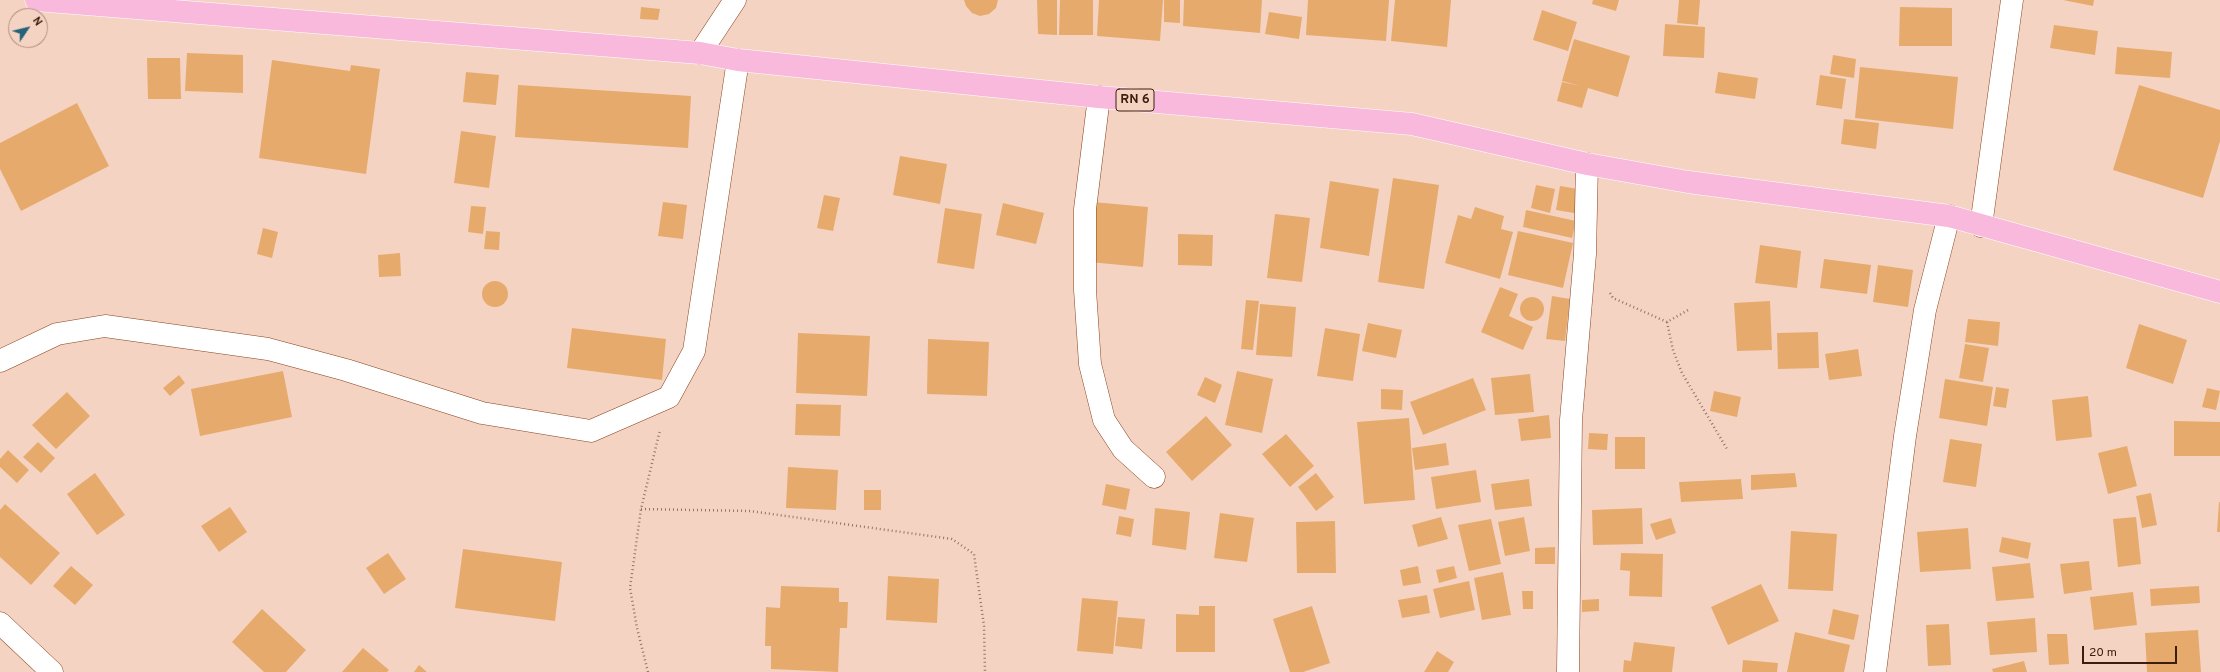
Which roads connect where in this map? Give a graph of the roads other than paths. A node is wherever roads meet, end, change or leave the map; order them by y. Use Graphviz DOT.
graph roads {
  1 [pos="36,0"];
  2 [pos="735,0"];
  3 [pos="2012,0"];
  4 [pos="700,53"];
  5 [pos="738,60"];
  6 [pos="1099,96"];
  7 [pos="1587,164"];
  8 [pos="1949,216"];
  9 [pos="1981,226"];
  10 [pos="2220,292"];
  11 [pos="0,361"];
  12 [pos="1154,477"];
  13 [pos="0,623"];
  14 [pos="52,672"];
  15 [pos="1568,672"];
  16 [pos="1875,672"];
  1 -- 4 [label="main road, RN 6"];
  2 -- 4 [label="street"];
  3 -- 9 [label="street"];
  4 -- 5 [label="main road, RN 6"];
  5 -- 6 [label="main road, RN 6"];
  5 -- 11 [label="street"];
  6 -- 7 [label="main road, RN 6"];
  6 -- 12 [label="street"];
  7 -- 8 [label="main road, RN 6"];
  7 -- 15 [label="street"];
  8 -- 9 [label="main road, RN 6"];
  8 -- 16 [label="street"];
  9 -- 10 [label="main road, RN 6"];
  13 -- 14 [label="street"];
}
